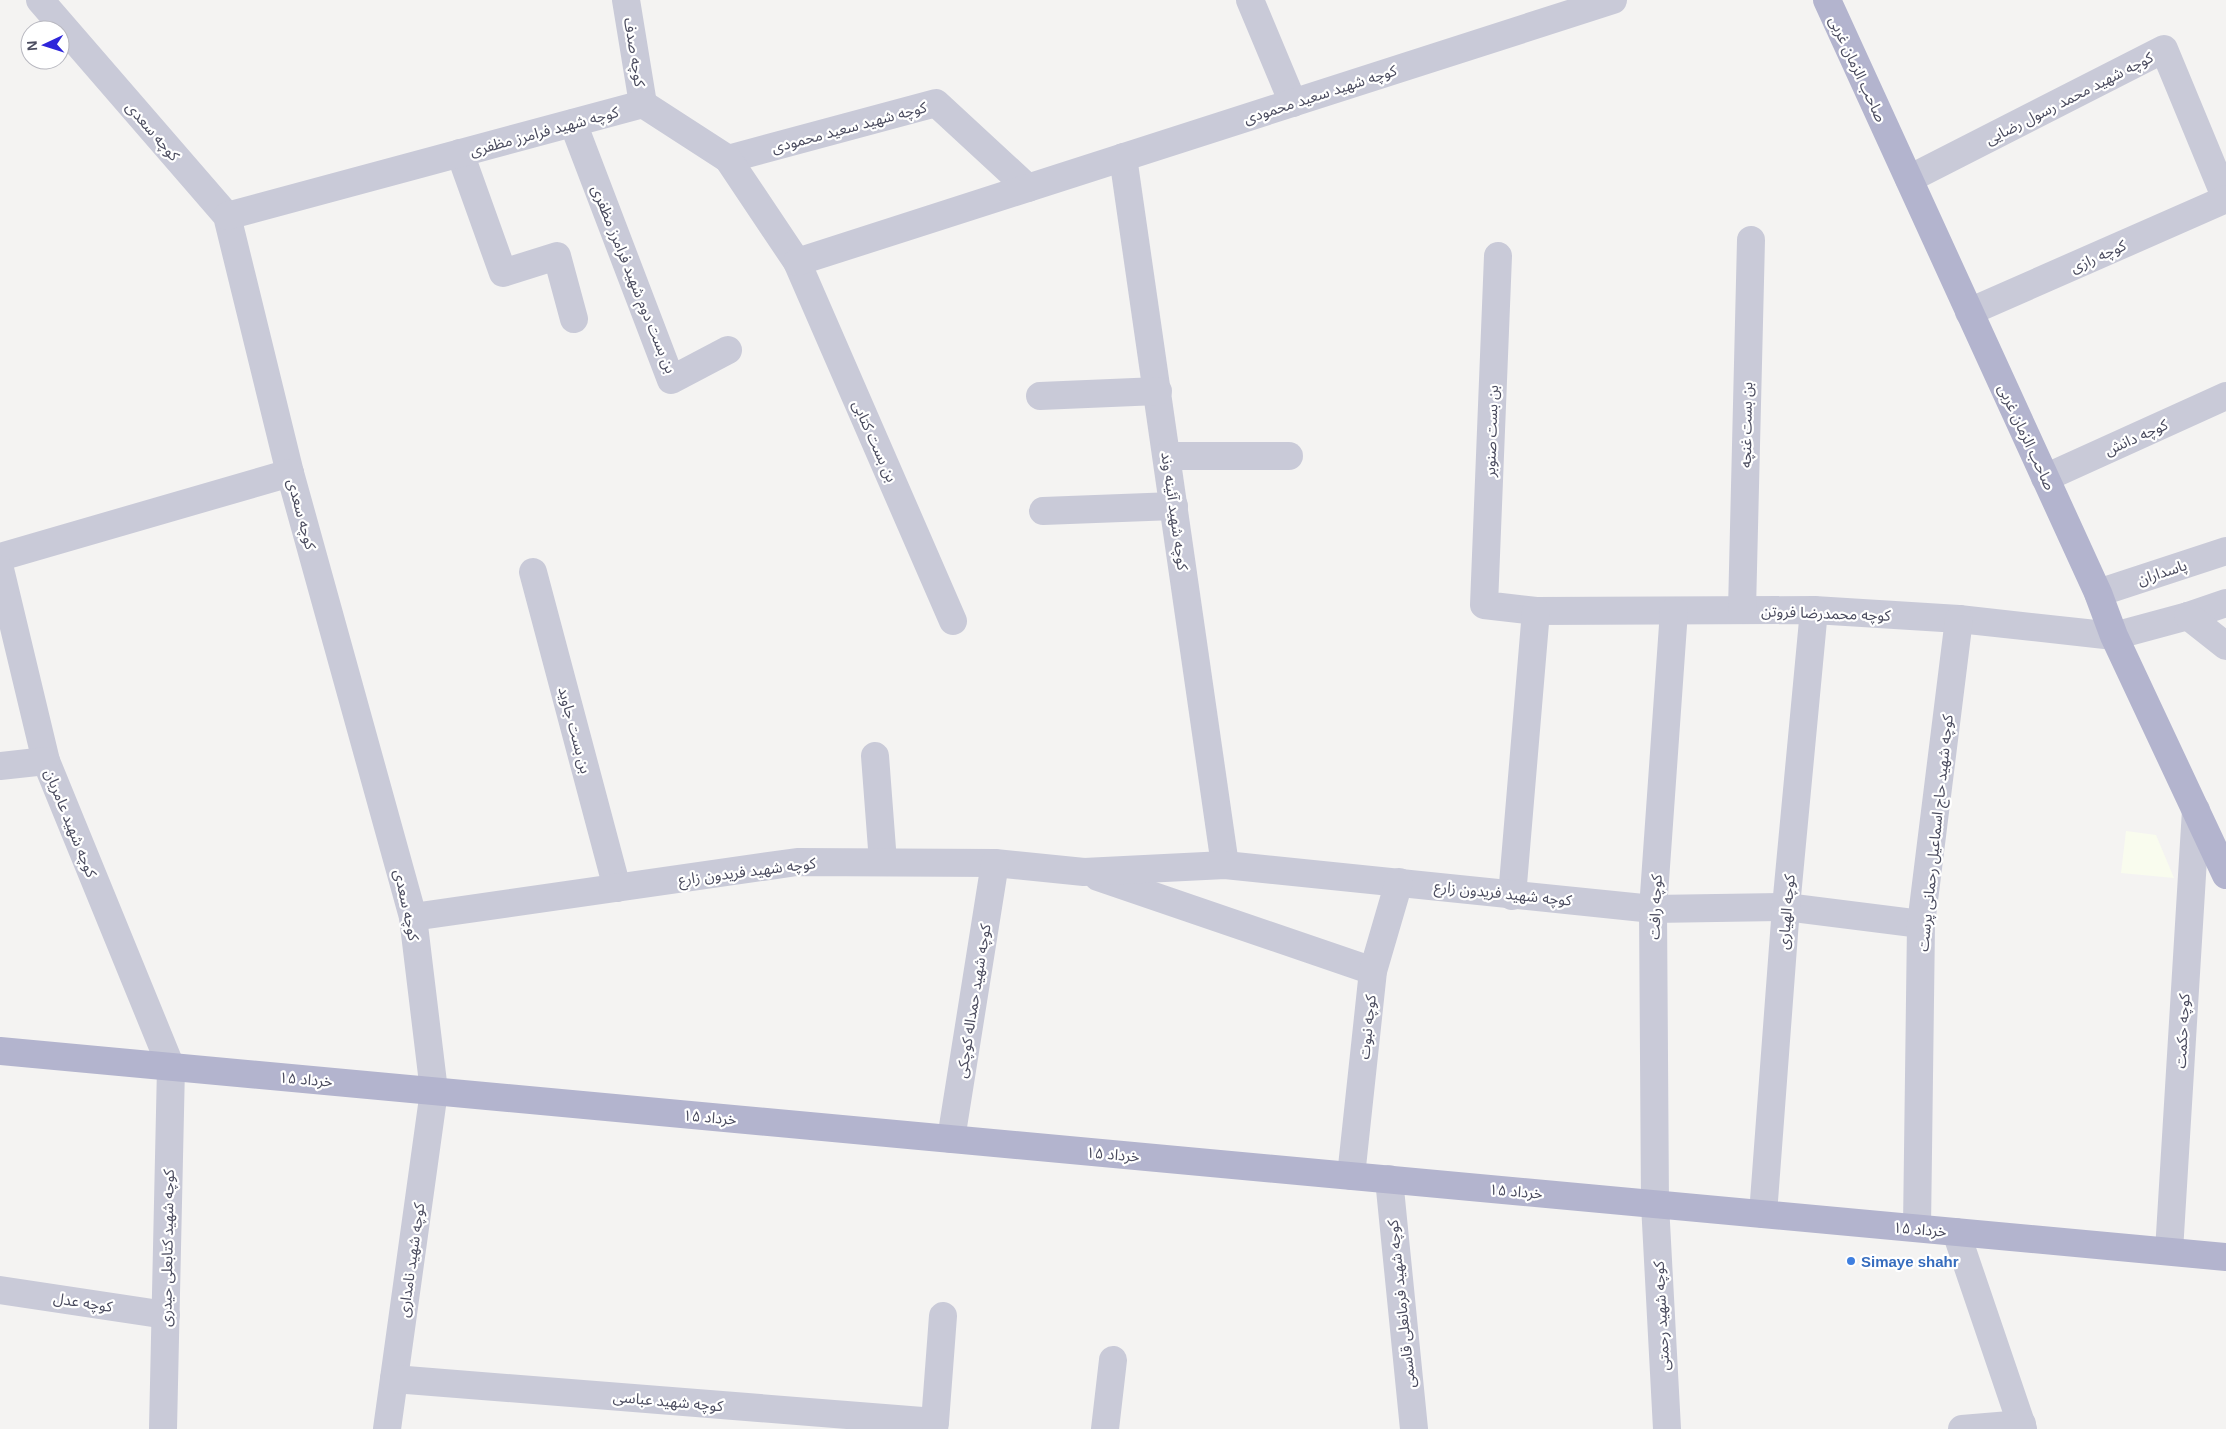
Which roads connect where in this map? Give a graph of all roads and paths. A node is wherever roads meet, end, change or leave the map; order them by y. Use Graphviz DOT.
graph roads {
  1 [pos="40,0"];
  2 [pos="626,0"];
  3 [pos="1250,0"];
  4 [pos="1613,0"];
  5 [pos="1827,0"];
  6 [pos="1293,103"];
  7 [pos="643,104"];
  8 [pos="573,123"];
  9 [pos="460,153"];
  10 [pos="1124,157"];
  11 [pos="728,159"];
  12 [pos="1908,179"];
  13 [pos="1028,188"];
  14 [pos="2226,199"];
  15 [pos="227,216"];
  16 [pos="1751,240"];
  17 [pos="1498,256"];
  18 [pos="797,262"];
  19 [pos="1969,312"];
  20 [pos="574,319"];
  21 [pos="728,350"];
  22 [pos="1158,391"];
  23 [pos="1040,396"];
  24 [pos="2226,396"];
  25 [pos="1167,456"];
  26 [pos="1289,456"];
  27 [pos="290,473"];
  28 [pos="2045,478"];
  29 [pos="1174,506"];
  30 [pos="1043,511"];
  31 [pos="2226,551"];
  32 [pos="0,557"];
  33 [pos="0,569"];
  34 [pos="533,572"];
  35 [pos="2098,593"];
  36 [pos="2226,603"];
  37 [pos="1484,605"];
  38 [pos="1742,610"];
  39 [pos="1814,610"];
  40 [pos="1536,611"];
  41 [pos="1674,611"];
  42 [pos="2188,616"];
  43 [pos="1959,619"];
  44 [pos="953,621"];
  45 [pos="2114,636"];
  46 [pos="2226,646"];
  47 [pos="875,756"];
  48 [pos="46,761"];
  49 [pos="0,766"];
  50 [pos="2196,810"];
  51 [pos="883,862"];
  52 [pos="995,863"];
  53 [pos="1225,865"];
  54 [pos="1084,872"];
  55 [pos="2226,875"];
  56 [pos="1399,882"];
  57 [pos="617,888"];
  58 [pos="1512,896"];
  59 [pos="1786,907"];
  60 [pos="1653,909"];
  61 [pos="413,917"];
  62 [pos="1922,924"];
  63 [pos="1373,971"];
  64 [pos="0,1051"];
  65 [pos="171,1067"];
  66 [pos="434,1091"];
  67 [pos="951,1139"];
  68 [pos="1351,1176"];
  69 [pos="1389,1179"];
  70 [pos="1655,1204"];
  71 [pos="1763,1214"];
  72 [pos="1917,1228"];
  73 [pos="1956,1232"];
  74 [pos="2170,1252"];
  75 [pos="2226,1257"];
  76 [pos="0,1290"];
  77 [pos="166,1315"];
  78 [pos="943,1316"];
  79 [pos="1113,1360"];
  80 [pos="394,1379"];
  81 [pos="935,1426"];
  82 [pos="2022,1427"];
  83 [pos="163,1429"];
  84 [pos="388,1429"];
  85 [pos="1105,1429"];
  86 [pos="1414,1429"];
  87 [pos="1667,1429"];
  88 [pos="1962,1429"];
  1 -- 15 [label="street, کوچه سعدی"];
  2 -- 7 [label="street, کوچه صدف"];
  3 -- 6 [label="street"];
  4 -- 6 [label="street, کوچه شهید سعید محمودی"];
  5 -- 12 [label="main road, صاحب الزمان غربی"];
  6 -- 10 [label="street, کوچه شهید سعید محمودی"];
  7 -- 8 [label="street, کوچه شهید فرامرز مظفری"];
  7 -- 11 [label="street"];
  8 -- 9 [label="street, کوچه شهید فرامرز مظفری"];
  8 -- 21 [label="street, بن بست دوم شهید فرامرز مظفری"];
  9 -- 15 [label="street, کوچه شهید فرامرز مظفری"];
  9 -- 20 [label="street"];
  10 -- 13 [label="street, کوچه شهید سعید محمودی"];
  10 -- 22 [label="street, کوچه شهید آئینه وند"];
  11 -- 13 [label="street, کوچه شهید سعید محمودی"];
  11 -- 18 [label="street"];
  12 -- 14 [label="street, کوچه شهید محمد رسول رضایی"];
  12 -- 19 [label="main road, صاحب الزمان غربی"];
  13 -- 18 [label="street, کوچه شهید سعید محمودی"];
  14 -- 19 [label="street, کوچه رازی"];
  15 -- 27 [label="street, کوچه سعدی"];
  16 -- 38 [label="street, بن بست غنچه"];
  17 -- 37 [label="street, بن بست صنوبر"];
  18 -- 44 [label="street, بن بست کتابی"];
  19 -- 28 [label="main road, صاحب الزمان غربی"];
  22 -- 23 [label="street"];
  22 -- 25 [label="street, کوچه شهید آئینه وند"];
  24 -- 28 [label="street, کوچه دانش"];
  25 -- 26 [label="street"];
  25 -- 29 [label="street, کوچه شهید آئینه وند"];
  27 -- 32 [label="street"];
  27 -- 61 [label="street, کوچه سعدی"];
  28 -- 35 [label="main road, صاحب الزمان غربی"];
  29 -- 30 [label="street"];
  29 -- 53 [label="street, کوچه شهید آئینه وند"];
  31 -- 35 [label="street, پاسداران"];
  33 -- 48 [label="street, کوچه شهید عامریان"];
  34 -- 57 [label="street, بن بست جاوید"];
  35 -- 45 [label="main road, صاحب الزمان غربی"];
  36 -- 42 [label="street"];
  37 -- 40 [label="street, کوچه محمدرضا فروتن"];
  38 -- 39 [label="street, کوچه محمدرضا فروتن"];
  38 -- 41 [label="street, کوچه محمدرضا فروتن"];
  39 -- 43 [label="street, کوچه محمدرضا فروتن"];
  39 -- 59 [label="street, کوچه الهیاری"];
  40 -- 41 [label="street, کوچه محمدرضا فروتن"];
  40 -- 58 [label="street"];
  41 -- 60 [label="street, کوچه رافت"];
  42 -- 45 [label="street"];
  42 -- 46 [label="street"];
  43 -- 45 [label="street, کوچه محمدرضا فروتن"];
  43 -- 62 [label="street, کوچه شهید حاج اسماعیل رحمانی پرست"];
  45 -- 50 [label="main road, صاحب الزمان غربی"];
  47 -- 51 [label="street"];
  48 -- 49 [label="street"];
  48 -- 65 [label="street, کوچه شهید عامریان"];
  50 -- 55 [label="main road, صاحب الزمان غربی"];
  50 -- 74 [label="street, کوچه حکمت"];
  51 -- 52 [label="street, کوچه شهید فریدون زارع"];
  51 -- 57 [label="street, کوچه شهید فریدون زارع"];
  52 -- 54 [label="street, کوچه شهید فریدون زارع"];
  52 -- 67 [label="street, کوچه شهید حمداله کوچکی"];
  53 -- 54 [label="street, کوچه شهید فریدون زارع"];
  53 -- 56 [label="street, کوچه شهید فریدون زارع"];
  54 -- 63 [label="street, کوچه شهید فریدون زارع"];
  56 -- 58 [label="street, کوچه شهید فریدون زارع"];
  56 -- 63 [label="street, کوچه نبوت"];
  57 -- 61 [label="street, کوچه شهید فریدون زارع"];
  58 -- 60 [label="street, کوچه شهید فریدون زارع"];
  59 -- 60 [label="street, کوچه شهید فریدون زارع"];
  59 -- 62 [label="street, کوچه شهید فریدون زارع"];
  59 -- 71 [label="street, کوچه الهیاری"];
  60 -- 70 [label="street, کوچه رافت"];
  61 -- 66 [label="street, کوچه سعدی"];
  62 -- 72 [label="street, کوچه شهید حاج اسماعیل رحمانی پرست"];
  63 -- 68 [label="street, کوچه نبوت"];
  64 -- 65 [label="main road, ۱۵ خرداد"];
  65 -- 66 [label="main road, ۱۵ خرداد"];
  65 -- 77 [label="street, کوچه شهید کتابعلی حیدری"];
  66 -- 67 [label="main road, ۱۵ خرداد"];
  66 -- 80 [label="street, کوچه شهید نامداری"];
  67 -- 68 [label="main road, ۱۵ خرداد"];
  68 -- 69 [label="main road, ۱۵ خرداد"];
  69 -- 70 [label="main road, ۱۵ خرداد"];
  69 -- 86 [label="street, کوچه شهید فرمانعلی قاسمی"];
  70 -- 71 [label="main road, ۱۵ خرداد"];
  70 -- 87 [label="street, کوچه شهید رحمتی"];
  71 -- 72 [label="main road, ۱۵ خرداد"];
  72 -- 73 [label="main road, ۱۵ خرداد"];
  73 -- 74 [label="main road, ۱۵ خرداد"];
  73 -- 82 [label="street"];
  74 -- 75 [label="main road, ۱۵ خرداد"];
  76 -- 77 [label="street, کوچه عدل"];
  77 -- 83 [label="street, کوچه شهید کتابعلی حیدری"];
  78 -- 81 [label="street"];
  79 -- 85 [label="street"];
  80 -- 81 [label="street, کوچه شهید عباسی"];
  80 -- 84 [label="street, کوچه شهید نامداری"];
  82 -- 88 [label="street"];
}
